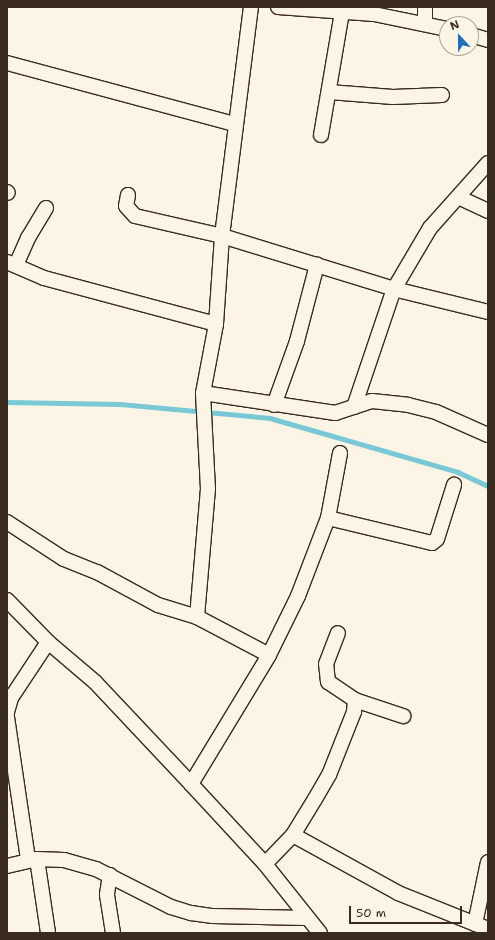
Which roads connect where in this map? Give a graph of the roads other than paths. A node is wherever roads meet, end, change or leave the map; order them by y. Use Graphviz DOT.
graph roads {
  1 [pos="251,7"];
  2 [pos="278,7"];
  3 [pos="425,7"];
  4 [pos="342,12"];
  5 [pos="425,22"];
  6 [pos="439,26"];
  7 [pos="7,63"];
  8 [pos="329,92"];
  9 [pos="442,95"];
  10 [pos="235,124"];
  11 [pos="321,135"];
  12 [pos="488,163"];
  13 [pos="128,195"];
  14 [pos="458,197"];
  15 [pos="46,208"];
  16 [pos="488,211"];
  17 [pos="222,236"];
  18 [pos="12,264"];
  19 [pos="317,265"];
  20 [pos="394,289"];
  21 [pos="488,312"];
  22 [pos="216,324"];
  23 [pos="203,393"];
  24 [pos="274,405"];
  25 [pos="354,407"];
  26 [pos="488,435"];
  27 [pos="340,453"];
  28 [pos="454,486"];
  29 [pos="328,518"];
  30 [pos="7,522"];
  31 [pos="7,600"];
  32 [pos="196,618"];
  33 [pos="338,633"];
  34 [pos="48,642"];
  35 [pos="269,655"];
  36 [pos="355,700"];
  37 [pos="7,712"];
  38 [pos="403,716"];
  39 [pos="7,717"];
  40 [pos="191,784"];
  41 [pos="292,834"];
  42 [pos="33,859"];
  43 [pos="488,862"];
  44 [pos="265,864"];
  45 [pos="7,866"];
  46 [pos="110,875"];
  47 [pos="306,918"];
  48 [pos="475,924"];
  49 [pos="488,929"];
  50 [pos="48,933"];
  51 [pos="113,933"];
  52 [pos="320,933"];
  1 -- 10 [label="street"];
  2 -- 4 [label="street"];
  3 -- 5 [label="street"];
  4 -- 5 [label="street"];
  4 -- 8 [label="street"];
  5 -- 6 [label="street"];
  7 -- 10 [label="street"];
  8 -- 9 [label="street"];
  8 -- 11 [label="street"];
  10 -- 17 [label="street"];
  12 -- 14 [label="street"];
  13 -- 17 [label="street"];
  14 -- 16 [label="street"];
  14 -- 20 [label="street"];
  15 -- 18 [label="street"];
  17 -- 19 [label="street"];
  17 -- 22 [label="street"];
  18 -- 22 [label="street"];
  19 -- 20 [label="street"];
  19 -- 24 [label="street"];
  20 -- 21 [label="street"];
  20 -- 25 [label="street"];
  22 -- 23 [label="street"];
  23 -- 24 [label="street"];
  23 -- 32 [label="street"];
  24 -- 25 [label="street"];
  25 -- 26 [label="street"];
  27 -- 29 [label="street"];
  28 -- 29 [label="street"];
  29 -- 35 [label="street"];
  30 -- 32 [label="street"];
  31 -- 34 [label="street"];
  32 -- 35 [label="street"];
  33 -- 36 [label="street"];
  34 -- 37 [label="street"];
  34 -- 40 [label="street"];
  35 -- 40 [label="street"];
  36 -- 38 [label="street"];
  36 -- 41 [label="street"];
  39 -- 42 [label="street"];
  40 -- 44 [label="street"];
  41 -- 44 [label="street"];
  41 -- 48 [label="street"];
  42 -- 45 [label="street"];
  42 -- 46 [label="street"];
  42 -- 50 [label="street"];
  43 -- 48 [label="street"];
  44 -- 47 [label="street"];
  46 -- 47 [label="street"];
  46 -- 51 [label="street"];
  47 -- 52 [label="street"];
  48 -- 49 [label="street"];
}
